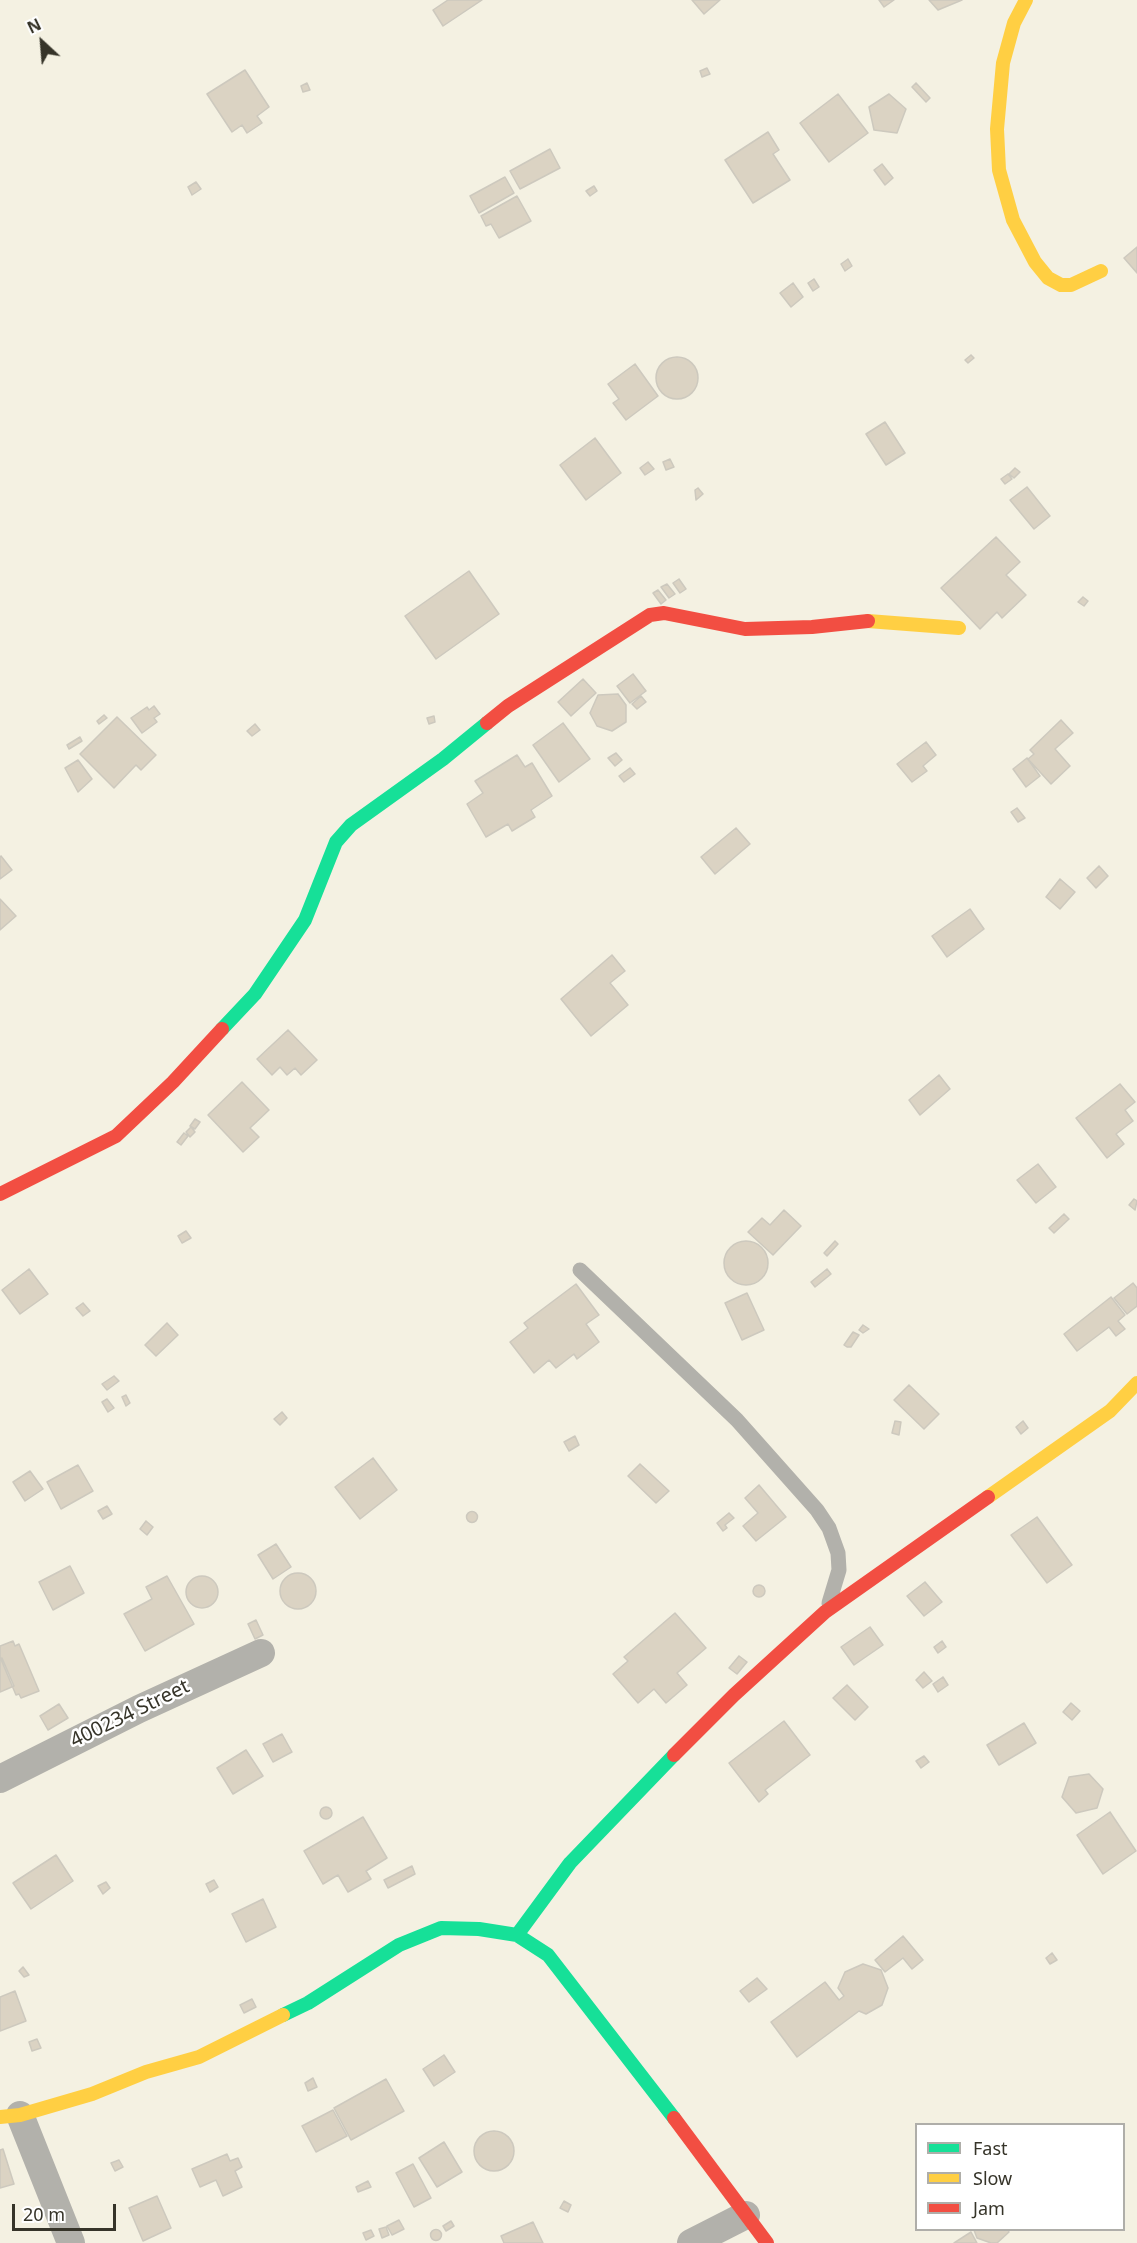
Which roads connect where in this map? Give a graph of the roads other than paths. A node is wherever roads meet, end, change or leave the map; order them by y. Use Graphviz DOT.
graph roads {
  1 [pos="1026,0"];
  2 [pos="1101,271"];
  3 [pos="959,628"];
  4 [pos="4,1192"];
  5 [pos="580,1270"];
  6 [pos="1137,1383"];
  7 [pos="825,1612"];
  8 [pos="261,1653"];
  9 [pos="0,1779"];
  10 [pos="517,1935"];
  11 [pos="10,2116"];
  12 [pos="746,2215"];
  13 [pos="71,2243"];
  14 [pos="691,2243"];
  15 [pos="767,2243"];
  1 -- 2 [label="street"];
  3 -- 4 [label="street"];
  5 -- 7 [label="lane"];
  6 -- 7 [label="street"];
  7 -- 10 [label="street"];
  8 -- 9 [label="street, 400234 Street"];
  10 -- 11 [label="street"];
  10 -- 12 [label="street"];
  11 -- 13 [label="street"];
  12 -- 14 [label="street"];
  12 -- 15 [label="street"];
}
